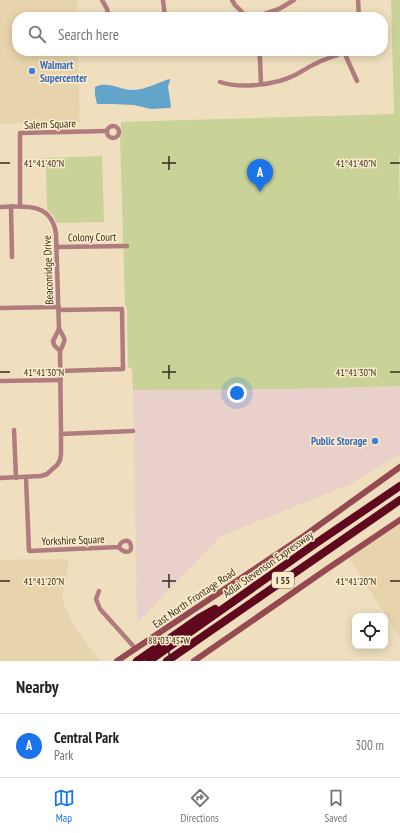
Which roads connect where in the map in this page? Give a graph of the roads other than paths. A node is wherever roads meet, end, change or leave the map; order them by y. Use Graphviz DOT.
graph roads {
  1 [pos="102,0"];
  2 [pos="163,0"];
  3 [pos="232,0"];
  4 [pos="294,0"];
  5 [pos="358,0"];
  6 [pos="108,12"];
  7 [pos="164,12"];
  8 [pos="242,12"];
  9 [pos="270,12"];
  10 [pos="358,12"];
  11 [pos="260,56"];
  12 [pos="335,56"];
  13 [pos="347,56"];
  14 [pos="357,81"];
  15 [pos="220,82"];
  16 [pos="261,84"];
  17 [pos="107,131"];
  18 [pos="11,206"];
  19 [pos="20,206"];
  20 [pos="0,207"];
  21 [pos="127,246"];
  22 [pos="57,247"];
  23 [pos="12,257"];
  24 [pos="0,308"];
  25 [pos="59,309"];
  26 [pos="59,329"];
  27 [pos="60,351"];
  28 [pos="60,371"];
  29 [pos="61,380"];
  30 [pos="0,381"];
  31 [pos="14,430"];
  32 [pos="133,431"];
  33 [pos="62,434"];
  34 [pos="400,468"];
  35 [pos="0,478"];
  36 [pos="16,478"];
  37 [pos="26,478"];
  38 [pos="400,486"];
  39 [pos="400,500"];
  40 [pos="400,520"];
  41 [pos="119,547"];
  42 [pos="256,587"];
  43 [pos="99,591"];
  44 [pos="136,649"];
  45 [pos="117,661"];
  46 [pos="137,661"];
  47 [pos="149,661"];
  48 [pos="167,661"];
  49 [pos="194,661"];
  1 -- 6 [label="street"];
  2 -- 7 [label="street"];
  3 -- 8 [label="street"];
  4 -- 9 [label="street"];
  5 -- 10 [label="street"];
  11 -- 16 [label="street"];
  12 -- 16 [label="street"];
  13 -- 14 [label="street"];
  15 -- 16 [label="street"];
  17 -- 19 [label="street, Salem Square"];
  18 -- 19 [label="street, Beaconridge Drive"];
  18 -- 20 [label="street, Beaconridge Drive"];
  18 -- 23 [label="street"];
  19 -- 22 [label="street, Beaconridge Drive"];
  21 -- 22 [label="street, Colony Court"];
  22 -- 25 [label="street, Beaconridge Drive"];
  24 -- 25 [label="street"];
  25 -- 26 [label="street, Beaconridge Drive"];
  25 -- 28 [label="street"];
  26 -- 27 [label="street, Beaconridge Drive"];
  26 -- 27 [label="street, Beaconridge Drive"];
  27 -- 28 [label="street, Beaconridge Drive"];
  28 -- 29 [label="street, Beaconridge Drive"];
  29 -- 30 [label="street"];
  29 -- 33 [label="street, Beaconridge Drive"];
  31 -- 36 [label="street"];
  32 -- 33 [label="street"];
  33 -- 37 [label="street, Beaconridge Drive"];
  34 -- 44 [label="street, East North Frontage Road"];
  35 -- 36 [label="street, Beaconridge Drive"];
  36 -- 37 [label="street, Beaconridge Drive"];
  37 -- 41 [label="street, Yorkshire Square"];
  38 -- 42 [label="highway, Adlai Stevenson Expressway / I 55"];
  39 -- 48 [label="highway, Adlai Stevenson Expressway / I 55"];
  40 -- 49 [label="street"];
  42 -- 46 [label="highway"];
  42 -- 47 [label="highway, Adlai Stevenson Expressway / I 55"];
  43 -- 44 [label="street"];
  44 -- 45 [label="street, East North Frontage Road"];
}
